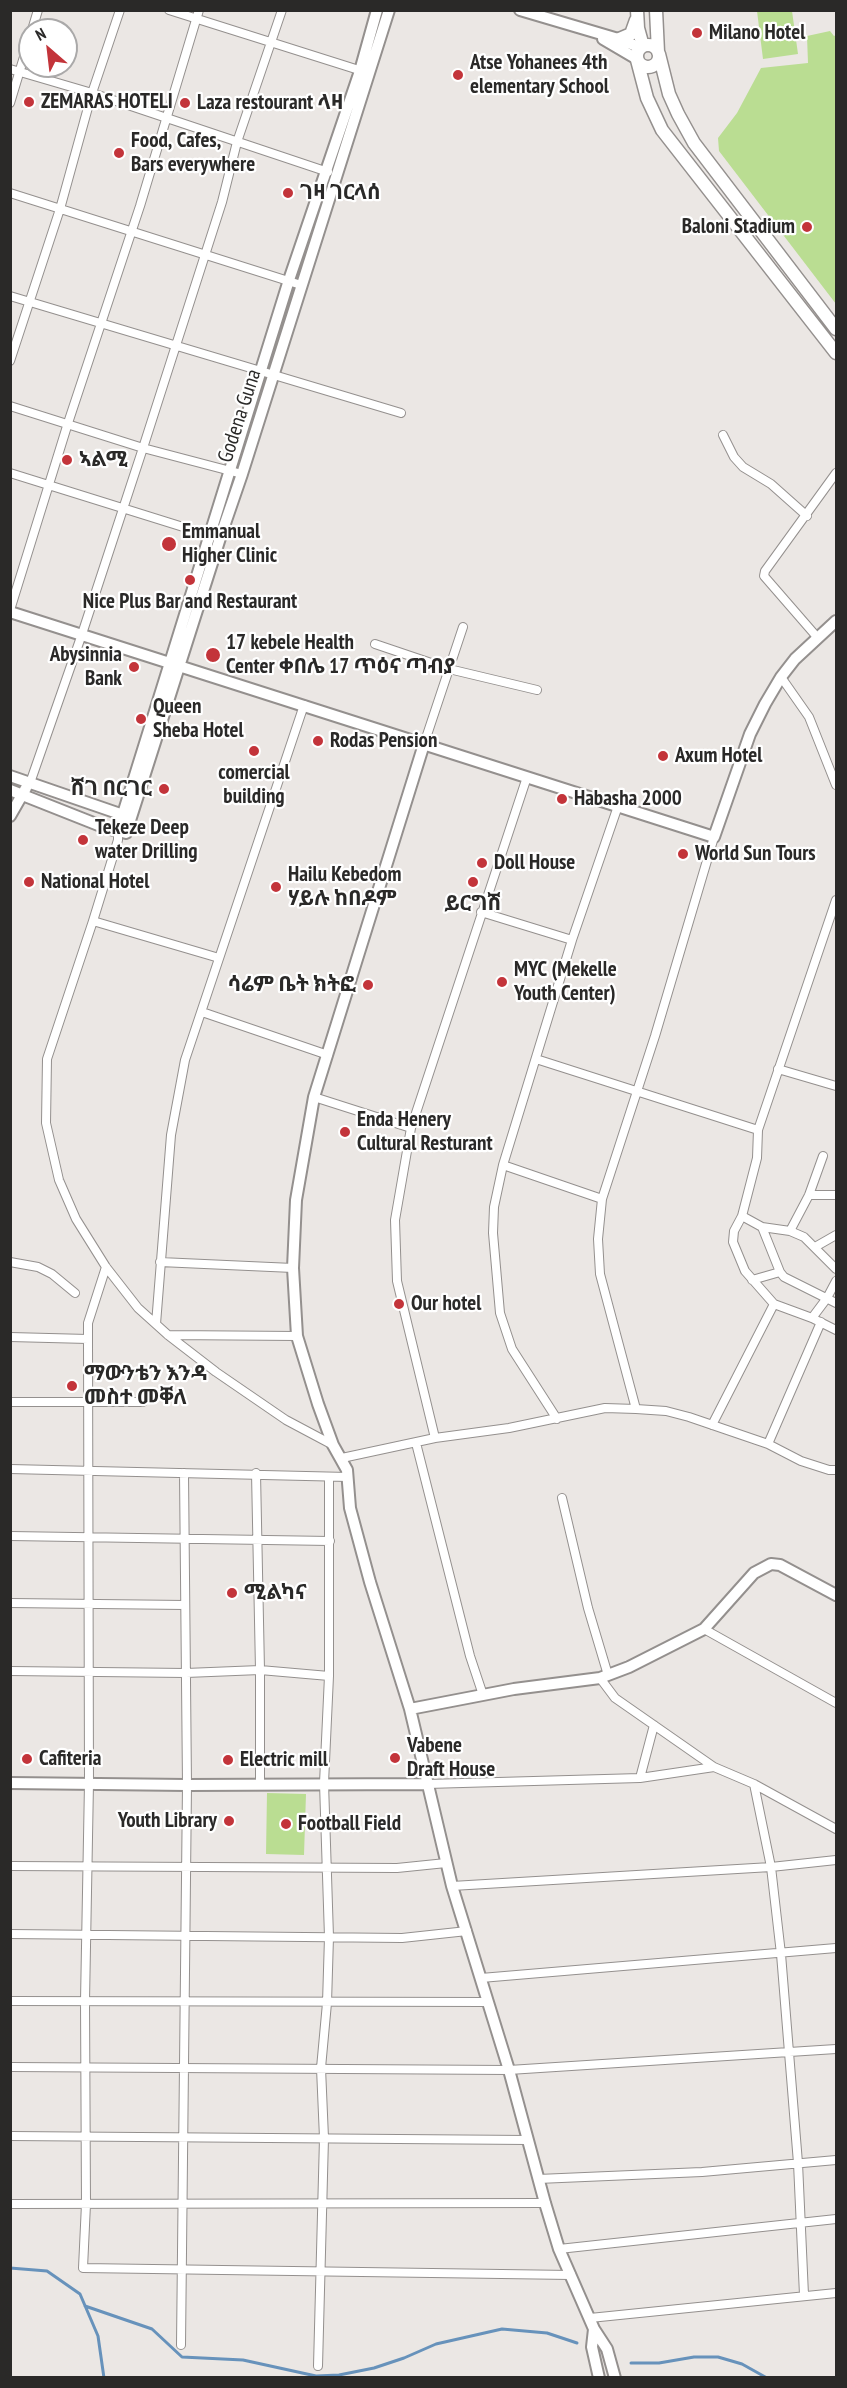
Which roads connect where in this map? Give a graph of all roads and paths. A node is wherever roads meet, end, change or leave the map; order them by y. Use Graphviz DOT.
graph roads {
  1 [pos="120,10"];
  2 [pos="169,10"];
  3 [pos="199,10"];
  4 [pos="282,10"];
  5 [pos="377,10"];
  6 [pos="389,10"];
  7 [pos="520,10"];
  8 [pos="656,10"];
  9 [pos="637,15"];
  10 [pos="196,20"];
  11 [pos="592,33"];
  12 [pos="617,40"];
  13 [pos="272,43"];
  14 [pos="659,53"];
  15 [pos="639,54"];
  16 [pos="364,72"];
  17 [pos="18,75"];
  18 [pos="40,78"];
  19 [pos="92,93"];
  20 [pos="10,103"];
  21 [pos="166,117"];
  22 [pos="237,142"];
  23 [pos="330,173"];
  24 [pos="10,193"];
  25 [pos="60,209"];
  26 [pos="132,232"];
  27 [pos="204,253"];
  28 [pos="289,280"];
  29 [pos="301,285"];
  30 [pos="10,296"];
  31 [pos="29,301"];
  32 [pos="100,323"];
  33 [pos="837,329"];
  34 [pos="176,346"];
  35 [pos="837,353"];
  36 [pos="10,361"];
  37 [pos="261,371"];
  38 [pos="274,375"];
  39 [pos="10,406"];
  40 [pos="401,413"];
  41 [pos="68,423"];
  42 [pos="723,435"];
  43 [pos="143,448"];
  44 [pos="231,471"];
  45 [pos="10,473"];
  46 [pos="837,473"];
  47 [pos="242,474"];
  48 [pos="50,485"];
  49 [pos="123,508"];
  50 [pos="807,516"];
  51 [pos="208,534"];
  52 [pos="220,538"];
  53 [pos="10,611"];
  54 [pos="837,621"];
  55 [pos="463,627"];
  56 [pos="82,634"];
  57 [pos="817,637"];
  58 [pos="375,644"];
  59 [pos="176,664"];
  60 [pos="449,669"];
  61 [pos="780,677"];
  62 [pos="537,690"];
  63 [pos="304,705"];
  64 [pos="424,744"];
  65 [pos="10,776"];
  66 [pos="527,777"];
  67 [pos="30,783"];
  68 [pos="837,785"];
  69 [pos="10,790"];
  70 [pos="23,794"];
  71 [pos="618,806"];
  72 [pos="10,816"];
  73 [pos="127,816"];
  74 [pos="121,835"];
  75 [pos="714,837"];
  76 [pos="837,900"];
  77 [pos="481,912"];
  78 [pos="93,921"];
  79 [pos="572,940"];
  80 [pos="219,958"];
  81 [pos="202,1012"];
  82 [pos="328,1055"];
  83 [pos="536,1059"];
  84 [pos="778,1069"];
  85 [pos="837,1086"];
  86 [pos="637,1092"];
  87 [pos="315,1097"];
  88 [pos="411,1128"];
  89 [pos="758,1130"];
  90 [pos="824,1156"];
  91 [pos="503,1165"];
  92 [pos="809,1195"];
  93 [pos="837,1195"];
  94 [pos="602,1199"];
  95 [pos="742,1216"];
  96 [pos="762,1227"];
  97 [pos="790,1231"];
  98 [pos="837,1235"];
  99 [pos="815,1247"];
  100 [pos="10,1262"];
  101 [pos="160,1263"];
  102 [pos="106,1267"];
  103 [pos="293,1268"];
  104 [pos="837,1269"];
  105 [pos="780,1272"];
  106 [pos="752,1280"];
  107 [pos="837,1281"];
  108 [pos="75,1293"];
  109 [pos="827,1298"];
  110 [pos="837,1303"];
  111 [pos="774,1304"];
  112 [pos="812,1318"];
  113 [pos="821,1322"];
  114 [pos="156,1324"];
  115 [pos="837,1330"];
  116 [pos="168,1335"];
  117 [pos="297,1336"];
  118 [pos="10,1337"];
  119 [pos="88,1339"];
  120 [pos="88,1401"];
  121 [pos="10,1402"];
  122 [pos="143,1402"];
  123 [pos="636,1409"];
  124 [pos="557,1419"];
  125 [pos="712,1425"];
  126 [pos="435,1438"];
  127 [pos="416,1443"];
  128 [pos="768,1444"];
  129 [pos="333,1445"];
  130 [pos="342,1458"];
  131 [pos="10,1469"];
  132 [pos="837,1470"];
  133 [pos="88,1471"];
  134 [pos="184,1473"];
  135 [pos="256,1473"];
  136 [pos="348,1477"];
  137 [pos="329,1478"];
  138 [pos="562,1498"];
  139 [pos="10,1536"];
  140 [pos="87,1536"];
  141 [pos="185,1539"];
  142 [pos="257,1539"];
  143 [pos="330,1540"];
  144 [pos="837,1595"];
  145 [pos="10,1603"];
  146 [pos="88,1605"];
  147 [pos="185,1605"];
  148 [pos="704,1629"];
  149 [pos="260,1670"];
  150 [pos="10,1671"];
  151 [pos="89,1672"];
  152 [pos="186,1673"];
  153 [pos="329,1676"];
  154 [pos="604,1677"];
  155 [pos="483,1695"];
  156 [pos="837,1703"];
  157 [pos="411,1709"];
  158 [pos="654,1725"];
  159 [pos="714,1767"];
  160 [pos="640,1778"];
  161 [pos="10,1783"];
  162 [pos="89,1783"];
  163 [pos="324,1783"];
  164 [pos="260,1784"];
  165 [pos="427,1784"];
  166 [pos="754,1784"];
  167 [pos="187,1785"];
  168 [pos="837,1829"];
  169 [pos="837,1860"];
  170 [pos="446,1863"];
  171 [pos="88,1865"];
  172 [pos="10,1866"];
  173 [pos="771,1866"];
  174 [pos="186,1867"];
  175 [pos="325,1868"];
  176 [pos="452,1886"];
  177 [pos="467,1931"];
  178 [pos="10,1934"];
  179 [pos="87,1935"];
  180 [pos="185,1936"];
  181 [pos="329,1937"];
  182 [pos="837,1948"];
  183 [pos="780,1954"];
  184 [pos="481,1978"];
  185 [pos="10,2001"];
  186 [pos="86,2001"];
  187 [pos="184,2002"];
  188 [pos="488,2002"];
  189 [pos="327,2003"];
  190 [pos="837,2049"];
  191 [pos="790,2050"];
  192 [pos="10,2067"];
  193 [pos="86,2067"];
  194 [pos="185,2068"];
  195 [pos="321,2068"];
  196 [pos="510,2070"];
  197 [pos="10,2136"];
  198 [pos="87,2137"];
  199 [pos="184,2137"];
  200 [pos="324,2138"];
  201 [pos="528,2140"];
  202 [pos="837,2160"];
  203 [pos="798,2163"];
  204 [pos="538,2178"];
  205 [pos="544,2202"];
  206 [pos="183,2203"];
  207 [pos="321,2203"];
  208 [pos="10,2204"];
  209 [pos="86,2204"];
  210 [pos="837,2219"];
  211 [pos="801,2222"];
  212 [pos="559,2249"];
  213 [pos="180,2270"];
  214 [pos="320,2272"];
  215 [pos="571,2275"];
  216 [pos="837,2293"];
  217 [pos="804,2295"];
  218 [pos="590,2318"];
  219 [pos="594,2330"];
  220 [pos="181,2345"];
  221 [pos="318,2366"];
  222 [pos="599,2378"];
  223 [pos="615,2378"];
  1 -- 19 [label="street"];
  2 -- 10 [label="street"];
  3 -- 10 [label="street"];
  4 -- 13 [label="street"];
  5 -- 16 [label="street, Godena Guna"];
  6 -- 16 [label="street, Godena Guna"];
  7 -- 11 [label="street"];
  8 -- 14 [label="main road"];
  9 -- 12 [label="main road"];
  9 -- 15 [label="main road"];
  10 -- 13 [label="street"];
  10 -- 21 [label="street"];
  11 -- 12 [label="street"];
  11 -- 15 [label="street"];
  12 -- 15 [label="street"];
  13 -- 16 [label="street"];
  13 -- 22 [label="street"];
  14 -- 15 [label="main road"];
  14 -- 15 [label="main road"];
  14 -- 33 [label="main road"];
  15 -- 35 [label="main road"];
  16 -- 23 [label="street, Godena Guna"];
  17 -- 20 [label="street"];
  18 -- 19 [label="street"];
  19 -- 21 [label="street"];
  19 -- 25 [label="street"];
  21 -- 22 [label="street"];
  21 -- 26 [label="street"];
  22 -- 23 [label="street"];
  22 -- 27 [label="street"];
  23 -- 28 [label="street, Godena Guna"];
  23 -- 29 [label="street, Godena Guna"];
  24 -- 25 [label="street"];
  25 -- 26 [label="street"];
  25 -- 31 [label="street"];
  26 -- 27 [label="street"];
  26 -- 32 [label="street"];
  27 -- 28 [label="street"];
  27 -- 34 [label="street"];
  28 -- 29 [label="street"];
  28 -- 37 [label="street, Godena Guna"];
  29 -- 38 [label="street, Godena Guna"];
  30 -- 31 [label="street"];
  31 -- 32 [label="street"];
  31 -- 36 [label="street"];
  32 -- 34 [label="street"];
  32 -- 41 [label="street"];
  34 -- 37 [label="street"];
  34 -- 43 [label="street"];
  37 -- 38 [label="street"];
  37 -- 44 [label="street, Godena Guna"];
  38 -- 40 [label="street"];
  38 -- 47 [label="street, Godena Guna"];
  39 -- 41 [label="street"];
  41 -- 43 [label="street"];
  41 -- 48 [label="street"];
  42 -- 50 [label="street"];
  43 -- 44 [label="street"];
  43 -- 49 [label="street"];
  44 -- 47 [label="street"];
  44 -- 51 [label="street, Godena Guna"];
  45 -- 48 [label="street"];
  46 -- 50 [label="street"];
  47 -- 52 [label="street, Godena Guna"];
  48 -- 49 [label="street"];
  48 -- 53 [label="street"];
  49 -- 51 [label="street"];
  49 -- 56 [label="street"];
  50 -- 57 [label="street"];
  51 -- 52 [label="street"];
  51 -- 59 [label="street, Godena Guna"];
  52 -- 59 [label="street, Godena Guna"];
  53 -- 56 [label="street"];
  54 -- 57 [label="street"];
  55 -- 60 [label="street"];
  56 -- 59 [label="street"];
  56 -- 67 [label="street"];
  57 -- 61 [label="street"];
  58 -- 60 [label="street"];
  59 -- 63 [label="street"];
  59 -- 73 [label="street, Godena Guna"];
  60 -- 62 [label="street"];
  60 -- 64 [label="street"];
  61 -- 68 [label="street"];
  61 -- 75 [label="street"];
  63 -- 64 [label="street"];
  63 -- 80 [label="street"];
  64 -- 66 [label="street"];
  64 -- 82 [label="street"];
  65 -- 67 [label="street"];
  66 -- 71 [label="street"];
  66 -- 77 [label="street"];
  67 -- 70 [label="street"];
  67 -- 73 [label="street"];
  69 -- 70 [label="street"];
  70 -- 72 [label="street"];
  70 -- 74 [label="street"];
  71 -- 75 [label="street"];
  71 -- 79 [label="street"];
  73 -- 74 [label="street, Godena Guna"];
  74 -- 78 [label="street"];
  75 -- 86 [label="street"];
  76 -- 84 [label="street"];
  77 -- 79 [label="street"];
  77 -- 88 [label="street"];
  78 -- 80 [label="street"];
  78 -- 102 [label="street"];
  79 -- 83 [label="street"];
  80 -- 81 [label="street"];
  81 -- 82 [label="street"];
  81 -- 101 [label="street"];
  82 -- 87 [label="street"];
  83 -- 86 [label="street"];
  83 -- 91 [label="street"];
  84 -- 85 [label="street"];
  84 -- 89 [label="street"];
  86 -- 89 [label="street"];
  86 -- 94 [label="street"];
  87 -- 88 [label="street"];
  87 -- 103 [label="street"];
  88 -- 126 [label="street"];
  89 -- 95 [label="street"];
  90 -- 92 [label="street"];
  91 -- 94 [label="street"];
  91 -- 124 [label="street"];
  92 -- 93 [label="street"];
  92 -- 97 [label="street"];
  94 -- 123 [label="street"];
  95 -- 96 [label="street"];
  95 -- 106 [label="street"];
  96 -- 97 [label="street"];
  96 -- 105 [label="street"];
  97 -- 99 [label="street"];
  98 -- 99 [label="street"];
  99 -- 104 [label="street"];
  100 -- 108 [label="street"];
  101 -- 103 [label="street"];
  101 -- 114 [label="street"];
  102 -- 114 [label="street"];
  102 -- 119 [label="street"];
  103 -- 117 [label="street"];
  105 -- 106 [label="street"];
  105 -- 109 [label="street"];
  106 -- 111 [label="street"];
  107 -- 109 [label="street"];
  109 -- 110 [label="street"];
  109 -- 112 [label="street"];
  111 -- 112 [label="street"];
  111 -- 125 [label="street"];
  112 -- 113 [label="street"];
  113 -- 115 [label="street"];
  113 -- 128 [label="street"];
  114 -- 116 [label="street"];
  116 -- 117 [label="street"];
  116 -- 129 [label="street"];
  117 -- 129 [label="street"];
  118 -- 119 [label="street"];
  119 -- 120 [label="street"];
  120 -- 121 [label="street"];
  120 -- 122 [label="street"];
  120 -- 133 [label="street"];
  123 -- 124 [label="street"];
  123 -- 125 [label="street"];
  124 -- 126 [label="street"];
  125 -- 128 [label="street"];
  126 -- 127 [label="street"];
  127 -- 130 [label="street"];
  127 -- 155 [label="street"];
  128 -- 132 [label="street"];
  129 -- 130 [label="street"];
  130 -- 136 [label="street"];
  131 -- 133 [label="street"];
  133 -- 134 [label="street"];
  133 -- 140 [label="street"];
  134 -- 135 [label="street"];
  134 -- 141 [label="street"];
  135 -- 137 [label="street"];
  135 -- 142 [label="street"];
  136 -- 137 [label="street"];
  136 -- 157 [label="street"];
  137 -- 143 [label="street"];
  138 -- 154 [label="street"];
  139 -- 140 [label="street"];
  140 -- 141 [label="street"];
  140 -- 146 [label="street"];
  141 -- 142 [label="street"];
  141 -- 147 [label="street"];
  142 -- 143 [label="street"];
  142 -- 149 [label="street"];
  143 -- 153 [label="street"];
  144 -- 148 [label="street"];
  145 -- 146 [label="street"];
  146 -- 147 [label="street"];
  146 -- 151 [label="street"];
  147 -- 152 [label="street"];
  148 -- 154 [label="street"];
  148 -- 156 [label="street"];
  149 -- 152 [label="street"];
  149 -- 153 [label="street"];
  149 -- 164 [label="street"];
  150 -- 151 [label="street"];
  151 -- 152 [label="street"];
  151 -- 162 [label="street"];
  152 -- 167 [label="street"];
  153 -- 163 [label="street"];
  154 -- 155 [label="street"];
  154 -- 158 [label="street"];
  155 -- 157 [label="street"];
  157 -- 165 [label="street"];
  158 -- 159 [label="street"];
  158 -- 160 [label="street"];
  159 -- 160 [label="street"];
  159 -- 166 [label="street"];
  160 -- 165 [label="street"];
  161 -- 162 [label="street"];
  162 -- 167 [label="street"];
  162 -- 171 [label="street"];
  163 -- 164 [label="street"];
  163 -- 165 [label="street"];
  163 -- 175 [label="street"];
  164 -- 167 [label="street"];
  165 -- 170 [label="street"];
  166 -- 168 [label="street"];
  166 -- 173 [label="street"];
  167 -- 174 [label="street"];
  169 -- 173 [label="street"];
  170 -- 175 [label="street"];
  170 -- 176 [label="street"];
  171 -- 172 [label="street"];
  171 -- 174 [label="street"];
  171 -- 179 [label="street"];
  173 -- 176 [label="street"];
  173 -- 183 [label="street"];
  174 -- 175 [label="street"];
  174 -- 180 [label="street"];
  175 -- 181 [label="street"];
  176 -- 177 [label="street"];
  177 -- 181 [label="street"];
  177 -- 184 [label="street"];
  178 -- 179 [label="street"];
  179 -- 180 [label="street"];
  179 -- 186 [label="street"];
  180 -- 181 [label="street"];
  180 -- 187 [label="street"];
  181 -- 189 [label="street"];
  182 -- 183 [label="street"];
  183 -- 184 [label="street"];
  183 -- 191 [label="street"];
  184 -- 188 [label="street"];
  185 -- 186 [label="street"];
  186 -- 187 [label="street"];
  186 -- 193 [label="street"];
  187 -- 189 [label="street"];
  187 -- 194 [label="street"];
  188 -- 189 [label="street"];
  188 -- 196 [label="street"];
  189 -- 195 [label="street"];
  190 -- 191 [label="street"];
  191 -- 196 [label="street"];
  191 -- 203 [label="street"];
  192 -- 193 [label="street"];
  193 -- 194 [label="street"];
  193 -- 198 [label="street"];
  194 -- 195 [label="street"];
  194 -- 199 [label="street"];
  195 -- 196 [label="street"];
  195 -- 200 [label="street"];
  196 -- 201 [label="street"];
  197 -- 198 [label="street"];
  198 -- 199 [label="street"];
  198 -- 209 [label="street"];
  199 -- 200 [label="street"];
  199 -- 206 [label="street"];
  200 -- 201 [label="street"];
  200 -- 207 [label="street"];
  201 -- 204 [label="street"];
  202 -- 203 [label="street"];
  203 -- 204 [label="street"];
  203 -- 211 [label="street"];
  204 -- 205 [label="street"];
  205 -- 207 [label="street"];
  205 -- 212 [label="street"];
  206 -- 207 [label="street"];
  206 -- 209 [label="street"];
  206 -- 213 [label="street"];
  207 -- 214 [label="street"];
  208 -- 209 [label="street"];
  209 -- 213 [label="street"];
  210 -- 211 [label="street"];
  211 -- 212 [label="street"];
  211 -- 217 [label="street"];
  212 -- 215 [label="street"];
  213 -- 214 [label="street"];
  213 -- 220 [label="street"];
  214 -- 215 [label="street"];
  214 -- 221 [label="street"];
  215 -- 218 [label="street"];
  216 -- 217 [label="street"];
  217 -- 218 [label="street"];
  218 -- 219 [label="street"];
  219 -- 222 [label="street"];
  219 -- 223 [label="street"];
}
